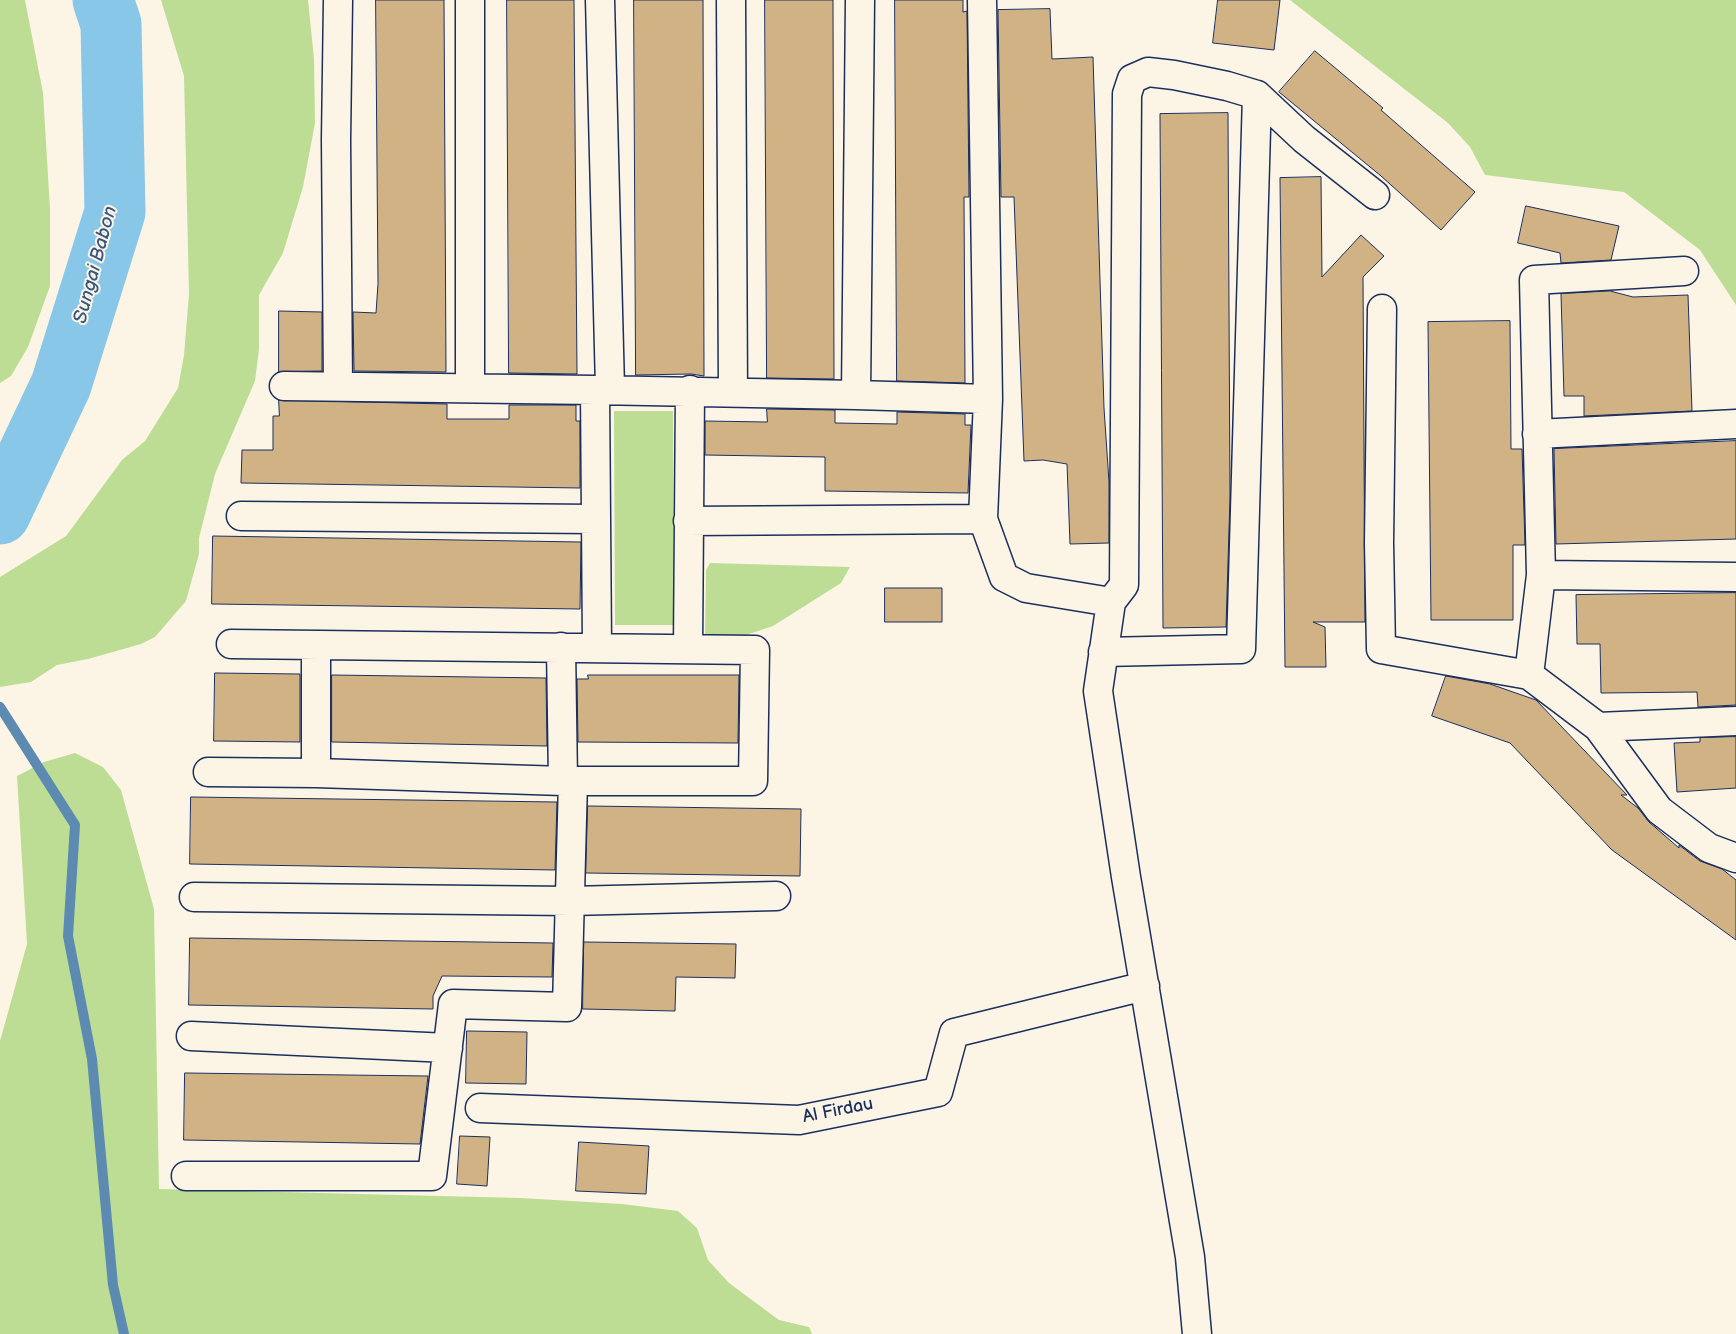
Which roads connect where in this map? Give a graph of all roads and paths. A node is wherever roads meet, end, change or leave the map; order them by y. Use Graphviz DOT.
graph roads {
  1 [pos="338,0"];
  2 [pos="470,0"];
  3 [pos="600,0"];
  4 [pos="730,0"];
  5 [pos="860,0"];
  6 [pos="982,0"];
  7 [pos="1257,95"];
  8 [pos="1375,195"];
  9 [pos="1684,271"];
  10 [pos="1382,309"];
  11 [pos="338,385"];
  12 [pos="284,386"];
  13 [pos="470,387"];
  14 [pos="602,389"];
  15 [pos="690,390"];
  16 [pos="733,392"];
  17 [pos="856,395"];
  18 [pos="988,399"];
  19 [pos="1736,424"];
  20 [pos="1538,434"];
  21 [pos="241,516"];
  22 [pos="595,519"];
  23 [pos="983,519"];
  24 [pos="688,520"];
  25 [pos="1541,575"];
  26 [pos="1736,577"];
  27 [pos="1111,602"];
  28 [pos="231,644"];
  29 [pos="316,645"];
  30 [pos="561,647"];
  31 [pos="597,647"];
  32 [pos="688,648"];
  33 [pos="1104,652"];
  34 [pos="1529,676"];
  35 [pos="1736,721"];
  36 [pos="1598,727"];
  37 [pos="208,772"];
  38 [pos="316,773"];
  39 [pos="568,781"];
  40 [pos="1736,858"];
  41 [pos="776,896"];
  42 [pos="194,897"];
  43 [pos="570,901"];
  44 [pos="1145,986"];
  45 [pos="190,1036"];
  46 [pos="448,1048"];
  47 [pos="480,1108"];
  48 [pos="186,1176"];
  49 [pos="1198,1334"];
  1 -- 11 [label="street"];
  2 -- 13 [label="street"];
  3 -- 14 [label="street"];
  4 -- 16 [label="street"];
  5 -- 17 [label="street"];
  6 -- 18 [label="street"];
  7 -- 8 [label="street"];
  7 -- 27 [label="street"];
  7 -- 33 [label="street"];
  9 -- 20 [label="street"];
  10 -- 34 [label="street"];
  11 -- 12 [label="street"];
  11 -- 13 [label="street"];
  13 -- 14 [label="street"];
  14 -- 15 [label="street"];
  14 -- 22 [label="street"];
  15 -- 16 [label="street"];
  15 -- 24 [label="street"];
  16 -- 17 [label="street"];
  17 -- 18 [label="street"];
  18 -- 23 [label="street"];
  19 -- 20 [label="street"];
  20 -- 25 [label="street"];
  21 -- 22 [label="street"];
  22 -- 31 [label="street"];
  23 -- 24 [label="street"];
  23 -- 27 [label="street"];
  24 -- 32 [label="street"];
  25 -- 26 [label="street"];
  25 -- 34 [label="street"];
  27 -- 33 [label="street"];
  28 -- 29 [label="street"];
  29 -- 30 [label="street"];
  29 -- 38 [label="street"];
  30 -- 31 [label="street"];
  30 -- 39 [label="street"];
  31 -- 32 [label="street"];
  32 -- 39 [label="street"];
  33 -- 44 [label="street"];
  34 -- 36 [label="street"];
  35 -- 36 [label="street"];
  36 -- 40 [label="street"];
  37 -- 38 [label="street"];
  38 -- 39 [label="street"];
  39 -- 43 [label="street"];
  41 -- 43 [label="street"];
  42 -- 43 [label="street"];
  43 -- 46 [label="street"];
  44 -- 47 [label="street, Al Firdau"];
  44 -- 49 [label="street"];
  45 -- 46 [label="street"];
  46 -- 48 [label="street"];
}
